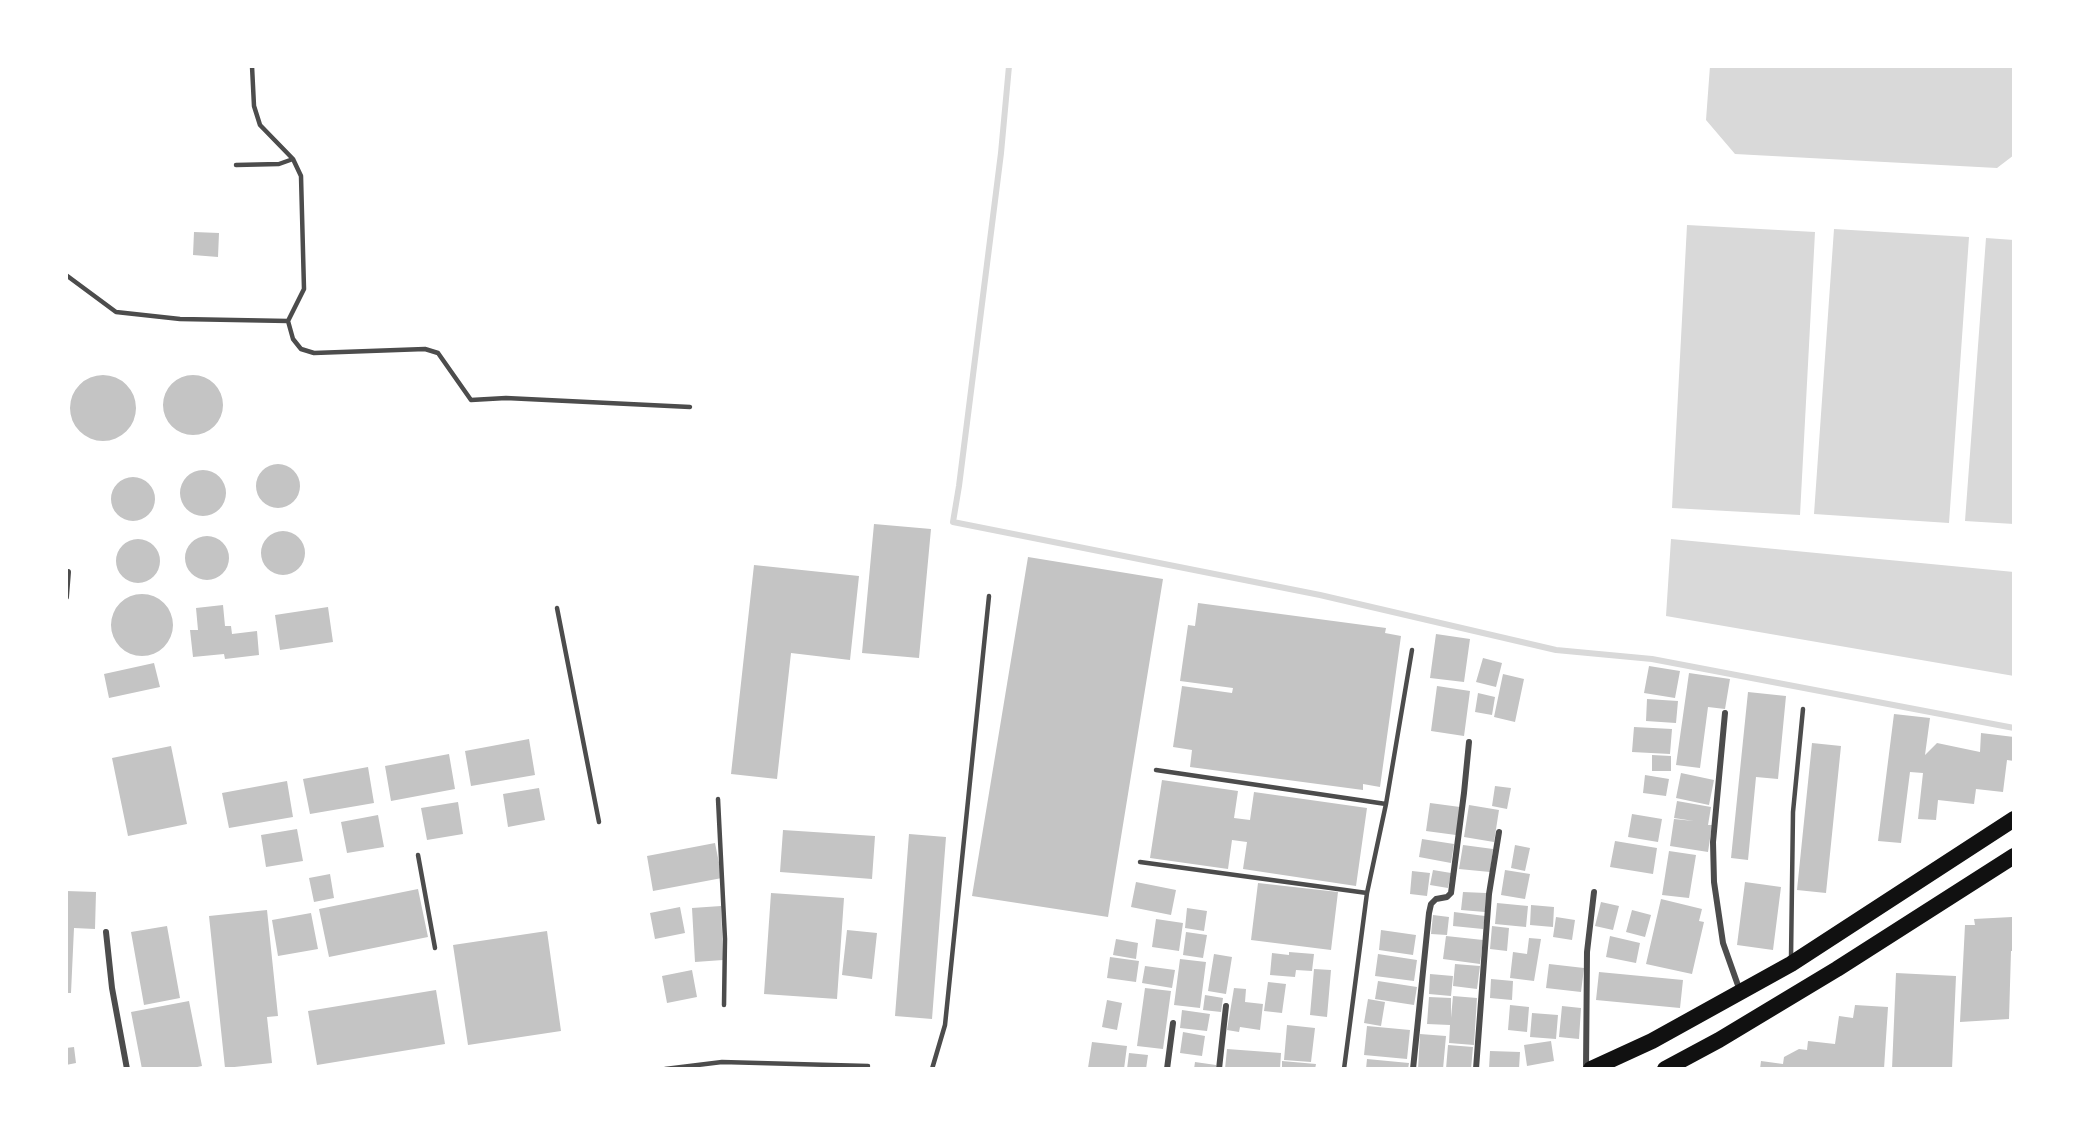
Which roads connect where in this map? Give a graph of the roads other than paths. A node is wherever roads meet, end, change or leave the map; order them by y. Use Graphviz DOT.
graph roads {
  1 [pos="252,66"];
  2 [pos="293,159"];
  3 [pos="237,165"];
  4 [pos="66,275"];
  5 [pos="288,321"];
  6 [pos="690,407"];
  7 [pos="68,572"];
  8 [pos="989,596"];
  9 [pos="66,597"];
  10 [pos="557,608"];
  11 [pos="1412,650"];
  12 [pos="1803,709"];
  13 [pos="1725,713"];
  14 [pos="1469,742"];
  15 [pos="1156,770"];
  16 [pos="718,799"];
  17 [pos="1386,804"];
  18 [pos="2014,819"];
  19 [pos="599,822"];
  20 [pos="1498,832"];
  21 [pos="418,855"];
  22 [pos="2014,856"];
  23 [pos="1140,862"];
  24 [pos="1594,892"];
  25 [pos="1367,893"];
  26 [pos="106,932"];
  27 [pos="435,948"];
  28 [pos="1791,964"];
  29 [pos="1740,993"];
  30 [pos="724,1005"];
  31 [pos="1226,1006"];
  32 [pos="1173,1023"];
  33 [pos="868,1066"];
  34 [pos="127,1069"];
  35 [pos="665,1069"];
  36 [pos="932,1069"];
  37 [pos="1167,1069"];
  38 [pos="1219,1069"];
  39 [pos="1344,1069"];
  40 [pos="1413,1069"];
  41 [pos="1476,1069"];
  42 [pos="1586,1069"];
  43 [pos="1591,1069"];
  44 [pos="1665,1069"];
  1 -- 2 [label="lane"];
  2 -- 3 [label="lane"];
  2 -- 5 [label="lane"];
  4 -- 5 [label="lane"];
  5 -- 6 [label="lane"];
  7 -- 9 [label="street"];
  8 -- 36 [label="lane"];
  10 -- 19 [label="lane"];
  11 -- 17 [label="lane"];
  12 -- 28 [label="lane"];
  13 -- 29 [label="street"];
  14 -- 40 [label="street"];
  15 -- 17 [label="lane"];
  16 -- 30 [label="lane"];
  17 -- 25 [label="lane"];
  18 -- 28 [label="highway"];
  20 -- 41 [label="street"];
  21 -- 27 [label="lane"];
  22 -- 44 [label="highway"];
  23 -- 25 [label="lane"];
  24 -- 42 [label="street"];
  25 -- 39 [label="lane"];
  26 -- 34 [label="street"];
  28 -- 29 [label="highway"];
  29 -- 43 [label="highway"];
  31 -- 38 [label="street"];
  32 -- 37 [label="street"];
  33 -- 35 [label="lane"];
}
